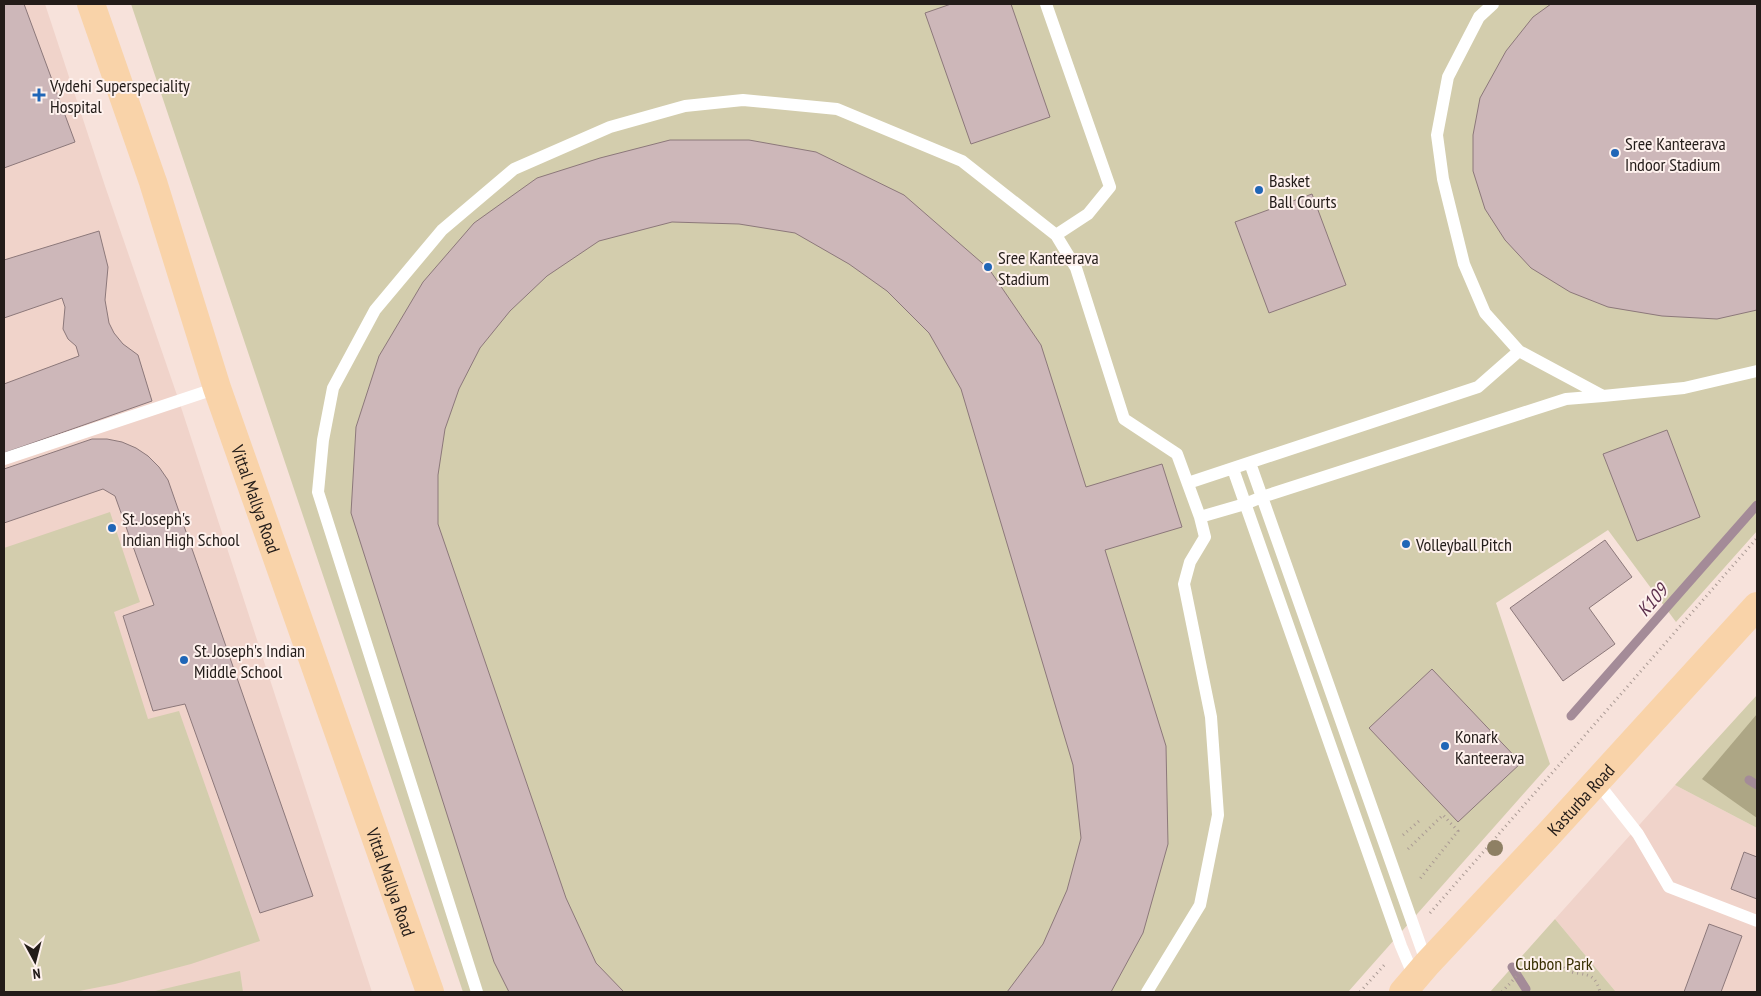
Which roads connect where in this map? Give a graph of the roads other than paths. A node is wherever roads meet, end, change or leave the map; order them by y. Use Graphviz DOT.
graph roads {
  1 [pos="91,4"];
  2 [pos="1046,4"];
  3 [pos="1493,4"];
  4 [pos="1056,235"];
  5 [pos="1519,350"];
  6 [pos="1757,371"];
  7 [pos="217,388"];
  8 [pos="1603,396"];
  9 [pos="4,460"];
  10 [pos="1250,463"];
  11 [pos="1233,469"];
  12 [pos="1188,483"];
  13 [pos="1262,497"];
  14 [pos="1244,504"];
  15 [pos="1200,517"];
  16 [pos="1757,606"];
  17 [pos="1597,782"];
  18 [pos="1757,921"];
  19 [pos="1415,978"];
  20 [pos="430,992"];
  21 [pos="477,992"];
  22 [pos="1147,992"];
  1 -- 7 [label="main road, Vittal Mallya Road"];
  2 -- 4 [label="lane"];
  3 -- 5 [label="lane"];
  4 -- 12 [label="lane"];
  4 -- 21 [label="lane"];
  5 -- 8 [label="lane"];
  5 -- 10 [label="lane"];
  6 -- 8 [label="lane"];
  7 -- 9 [label="lane"];
  7 -- 20 [label="main road, Vittal Mallya Road"];
  8 -- 13 [label="lane"];
  10 -- 11 [label="lane"];
  10 -- 13 [label="lane"];
  11 -- 12 [label="lane"];
  11 -- 14 [label="lane"];
  12 -- 15 [label="lane"];
  13 -- 14 [label="lane"];
  13 -- 19 [label="lane"];
  14 -- 15 [label="lane"];
  14 -- 19 [label="lane"];
  15 -- 22 [label="lane"];
  16 -- 17 [label="main road, Kasturba Road"];
  17 -- 18 [label="lane"];
  17 -- 19 [label="main road, Kasturba Road"];
}
